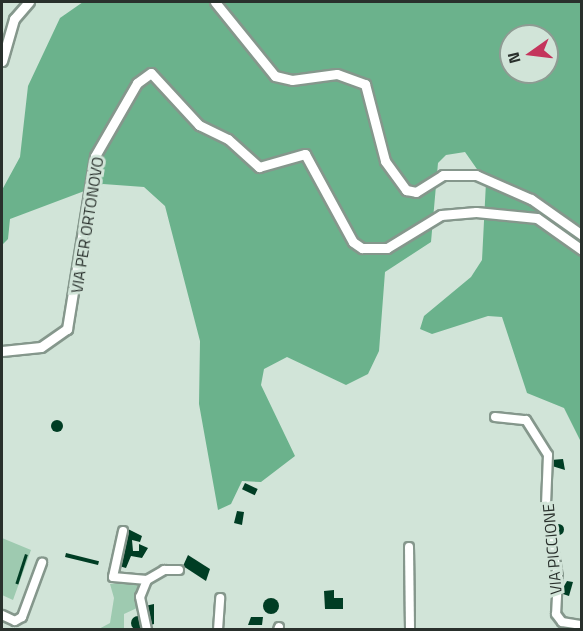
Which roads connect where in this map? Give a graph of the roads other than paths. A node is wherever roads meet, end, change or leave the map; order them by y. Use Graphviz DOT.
graph roads {
  1 [pos="29,2"];
  2 [pos="215,2"];
  3 [pos="2,61"];
  4 [pos="582,235"];
  5 [pos="582,250"];
  6 [pos="2,351"];
  7 [pos="495,417"];
  8 [pos="123,531"];
  9 [pos="409,547"];
  10 [pos="42,563"];
  11 [pos="179,570"];
  12 [pos="147,580"];
  13 [pos="220,598"];
  14 [pos="2,615"];
  15 [pos="582,625"];
  16 [pos="147,630"];
  17 [pos="218,630"];
  18 [pos="410,630"];
  1 -- 3 [label="street"];
  2 -- 4 [label="street"];
  5 -- 6 [label="street, VIA PER ORTONOVO"];
  7 -- 15 [label="street, VIA PICCIONE"];
  8 -- 12 [label="street"];
  9 -- 18 [label="street"];
  10 -- 14 [label="street"];
  11 -- 12 [label="street"];
  12 -- 16 [label="street"];
  13 -- 17 [label="street"];
}
